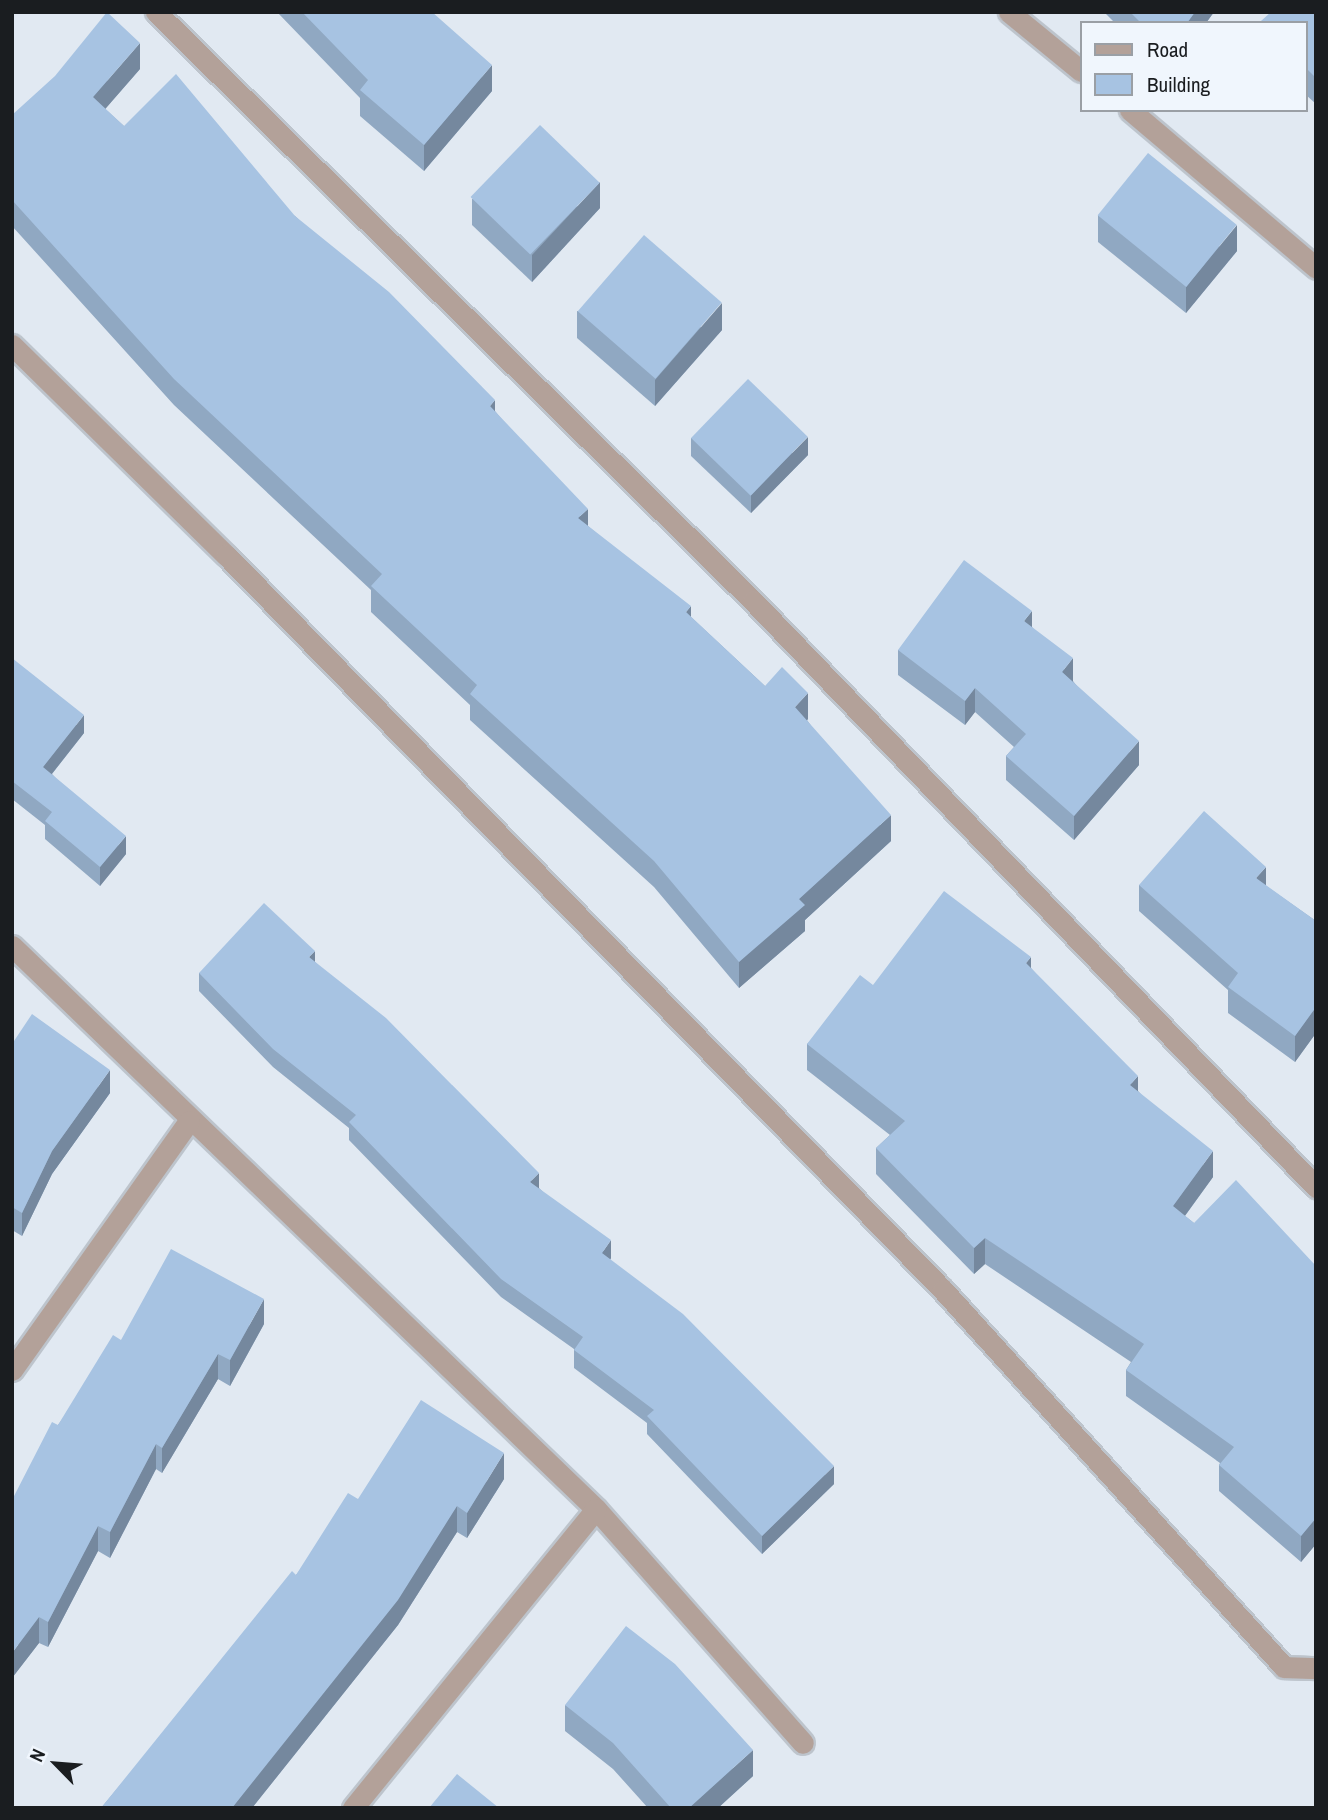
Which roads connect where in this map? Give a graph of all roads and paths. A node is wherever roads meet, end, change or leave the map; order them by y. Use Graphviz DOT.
graph roads {
  1 [pos="156,12"];
  2 [pos="1009,12"];
  3 [pos="1080,70"];
  4 [pos="1132,112"];
  5 [pos="1316,268"];
  6 [pos="12,345"];
  7 [pos="12,946"];
  8 [pos="189,1121"];
  9 [pos="1316,1186"];
  10 [pos="12,1370"];
  11 [pos="596,1509"];
  12 [pos="1316,1668"];
  13 [pos="803,1743"];
  14 [pos="353,1808"];
  1 -- 9 [label="street"];
  2 -- 3 [label="street"];
  4 -- 5 [label="street"];
  6 -- 12 [label="street"];
  7 -- 8 [label="street"];
  8 -- 10 [label="street"];
  8 -- 11 [label="street"];
  11 -- 13 [label="street"];
  11 -- 14 [label="street"];
}
